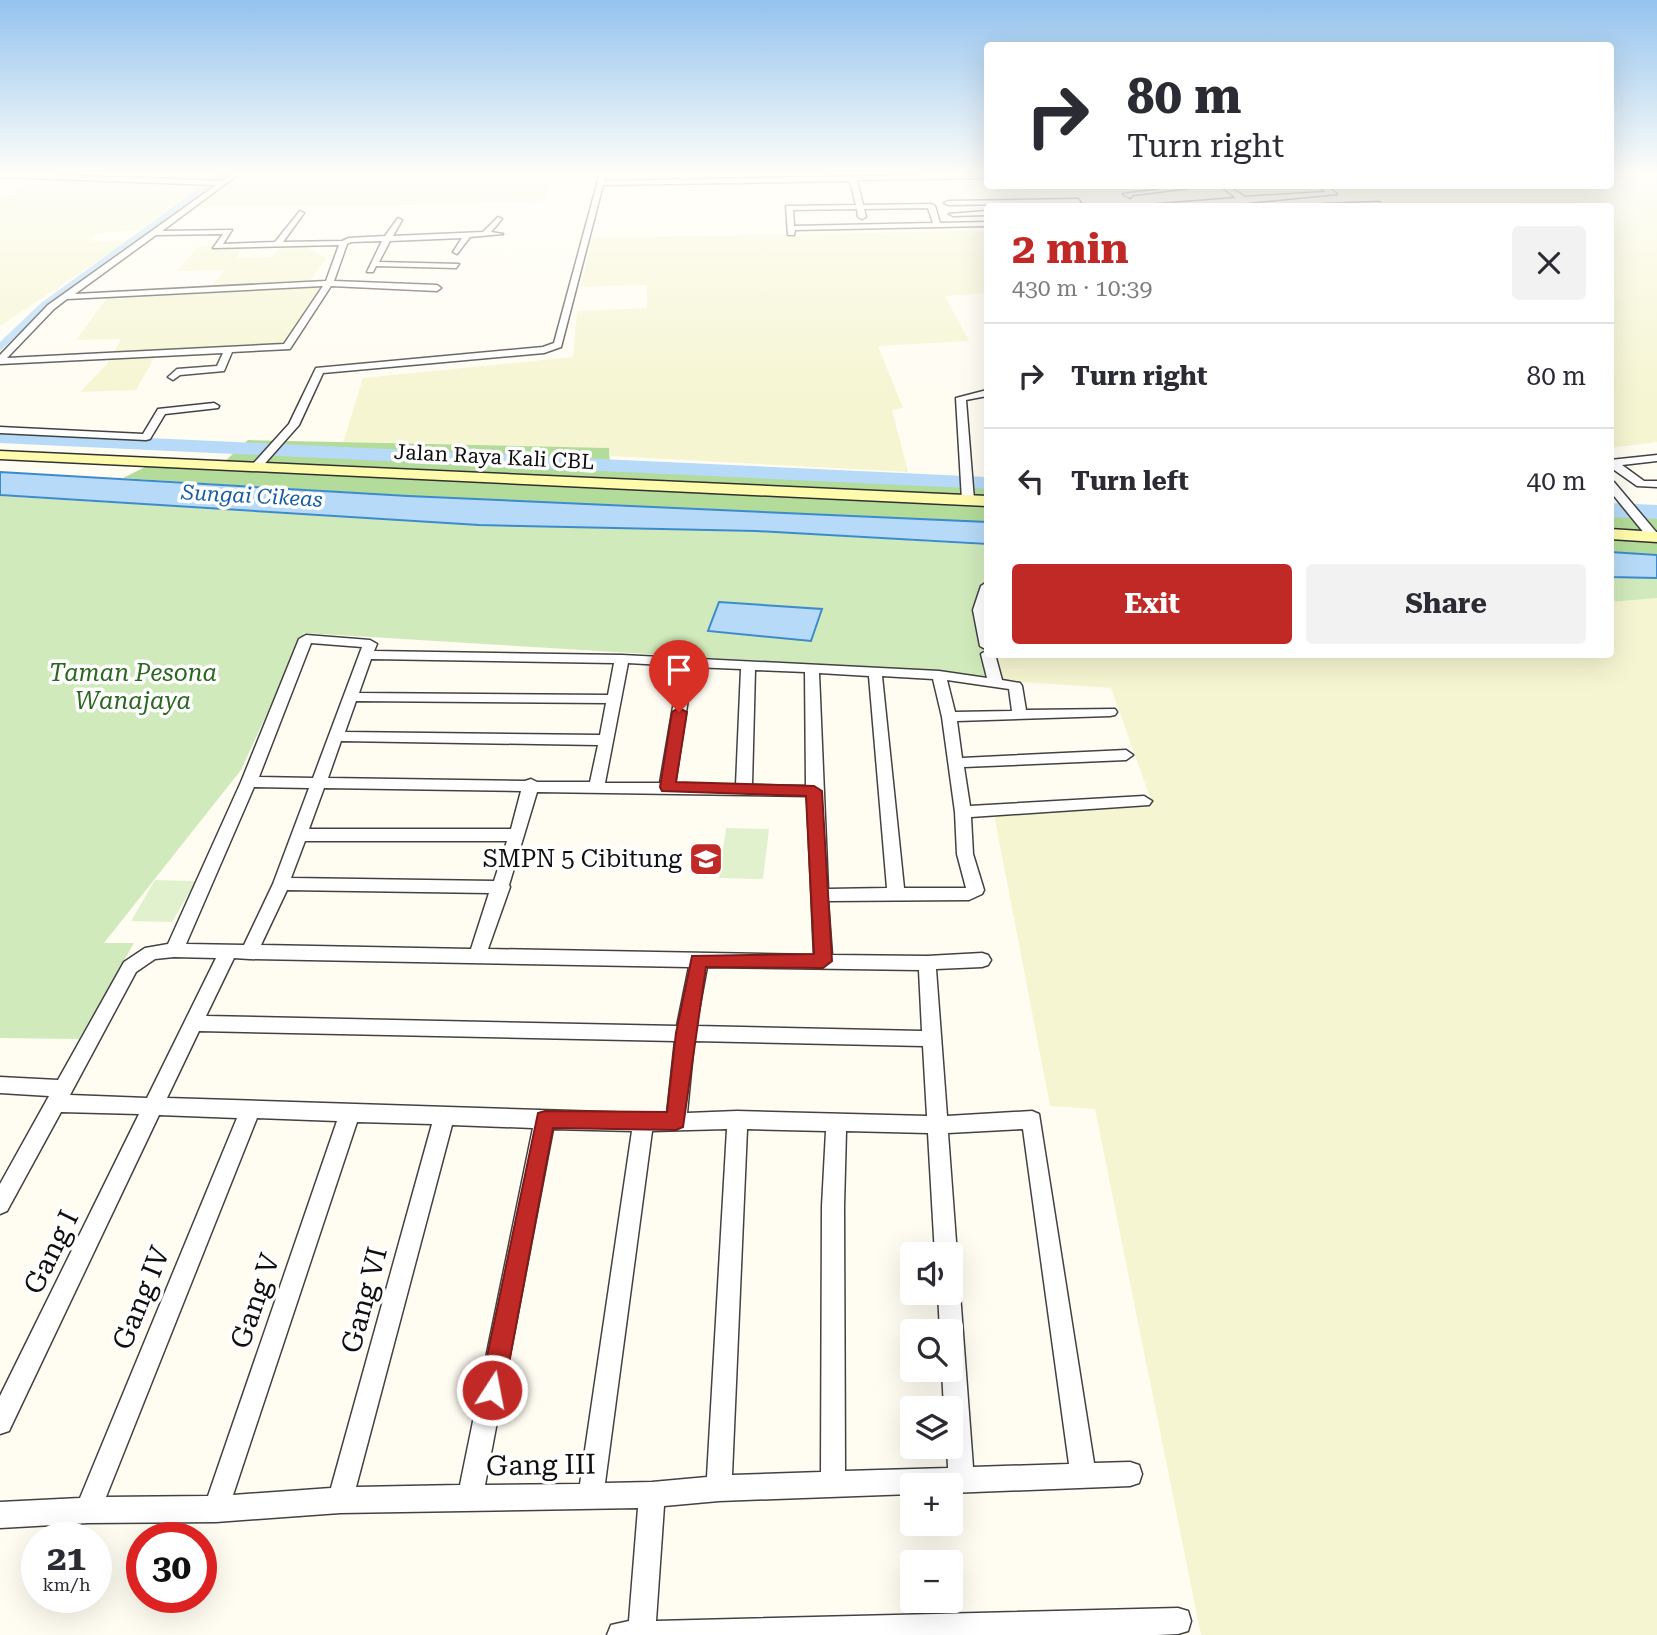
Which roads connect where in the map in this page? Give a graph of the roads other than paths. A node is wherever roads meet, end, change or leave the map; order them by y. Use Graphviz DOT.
graph roads {
  1 [pos="131,249"];
  2 [pos="341,249"];
  3 [pos="383,249"];
  4 [pos="459,249"];
  5 [pos="583,249"];
  6 [pos="457,252"];
  7 [pos="374,264"];
  8 [pos="456,266"];
  9 [pos="328,283"];
  10 [pos="358,283"];
  11 [pos="437,288"];
  12 [pos="65,297"];
  13 [pos="228,352"];
  14 [pos="0,361"];
  15 [pos="173,377"];
  16 [pos="984,394"];
  17 [pos="214,406"];
  18 [pos="0,430"];
  19 [pos="0,455"];
  20 [pos="1657,458"];
  21 [pos="260,462"];
  22 [pos="1614,463"];
  23 [pos="1614,465"];
  24 [pos="1657,484"];
  25 [pos="1614,488"];
  26 [pos="967,495"];
  27 [pos="984,500"];
  28 [pos="1614,534"];
  29 [pos="1655,536"];
  30 [pos="984,595"];
  31 [pos="984,632"];
  32 [pos="366,655"];
  33 [pos="989,658"];
  34 [pos="622,659"];
  35 [pos="687,662"];
  36 [pos="748,665"];
  37 [pos="812,668"];
  38 [pos="875,671"];
  39 [pos="939,675"];
  40 [pos="996,684"];
  41 [pos="350,696"];
  42 [pos="614,699"];
  43 [pos="1110,712"];
  44 [pos="1020,715"];
  45 [pos="949,717"];
  46 [pos="335,736"];
  47 [pos="606,740"];
  48 [pos="1126,755"];
  49 [pos="955,763"];
  50 [pos="249,782"];
  51 [pos="317,783"];
  52 [pos="531,784"];
  53 [pos="597,786"];
  54 [pos="667,787"];
  55 [pos="744,789"];
  56 [pos="814,791"];
  57 [pos="1144,801"];
  58 [pos="963,812"];
  59 [pos="300,835"];
  60 [pos="517,835"];
  61 [pos="281,884"];
  62 [pos="502,887"];
  63 [pos="896,893"];
  64 [pos="821,895"];
  65 [pos="174,950"];
  66 [pos="228,952"];
  67 [pos="249,952"];
  68 [pos="477,956"];
  69 [pos="982,960"];
  70 [pos="699,961"];
  71 [pos="823,961"];
  72 [pos="927,963"];
  73 [pos="195,1023"];
  74 [pos="685,1033"];
  75 [pos="931,1039"];
  76 [pos="0,1085"];
  77 [pos="59,1096"];
  78 [pos="155,1108"];
  79 [pos="250,1110"];
  80 [pos="350,1112"];
  81 [pos="445,1115"];
  82 [pos="545,1119"];
  83 [pos="676,1121"];
  84 [pos="737,1121"];
  85 [pos="643,1123"];
  86 [pos="836,1124"];
  87 [pos="938,1125"];
  88 [pos="0,1204"];
  89 [pos="945,1242"];
  90 [pos="950,1305"];
  91 [pos="0,1422"];
  92 [pos="961,1473"];
  93 [pos="1083,1473"];
  94 [pos="1130,1474"];
  95 [pos="963,1479"];
  96 [pos="900,1482"];
  97 [pos="833,1485"];
  98 [pos="719,1488"];
  99 [pos="591,1495"];
  100 [pos="652,1495"];
  101 [pos="470,1497"];
  102 [pos="340,1500"];
  103 [pos="216,1509"];
  104 [pos="88,1510"];
  105 [pos="0,1515"];
  106 [pos="1178,1621"];
  107 [pos="632,1634"];
  1 -- 12 [label="street"];
  2 -- 9 [label="street"];
  3 -- 7 [label="street"];
  4 -- 6 [label="street"];
  5 -- 21 [label="street"];
  7 -- 8 [label="street"];
  7 -- 10 [label="street"];
  9 -- 10 [label="street"];
  9 -- 12 [label="street"];
  9 -- 13 [label="street"];
  10 -- 11 [label="street"];
  12 -- 14 [label="street"];
  13 -- 14 [label="street"];
  13 -- 15 [label="street"];
  16 -- 26 [label="street"];
  17 -- 18 [label="street"];
  19 -- 21 [label="main road, Jalan Raya Kali CBL"];
  20 -- 22 [label="street"];
  21 -- 26 [label="main road, Jalan Raya Kali CBL"];
  23 -- 24 [label="street"];
  25 -- 29 [label="street"];
  26 -- 27 [label="main road, Jalan Raya Kali CBL"];
  28 -- 29 [label="main road"];
  30 -- 31 [label="street"];
  32 -- 34 [label="street"];
  32 -- 41 [label="street"];
  32 -- 50 [label="street"];
  33 -- 40 [label="street"];
  34 -- 35 [label="street"];
  34 -- 42 [label="street"];
  35 -- 36 [label="street"];
  35 -- 54 [label="street"];
  36 -- 37 [label="street"];
  36 -- 55 [label="street"];
  37 -- 38 [label="street"];
  37 -- 56 [label="street"];
  38 -- 39 [label="street"];
  38 -- 63 [label="street"];
  39 -- 40 [label="street"];
  39 -- 45 [label="street"];
  40 -- 44 [label="street"];
  41 -- 42 [label="street"];
  41 -- 46 [label="street"];
  42 -- 47 [label="street"];
  43 -- 44 [label="street"];
  44 -- 45 [label="street"];
  45 -- 49 [label="street"];
  46 -- 47 [label="street"];
  46 -- 51 [label="street"];
  47 -- 53 [label="street"];
  48 -- 49 [label="street"];
  49 -- 58 [label="street"];
  50 -- 51 [label="street"];
  50 -- 65 [label="street"];
  51 -- 52 [label="street"];
  51 -- 59 [label="street"];
  52 -- 53 [label="street"];
  52 -- 60 [label="street"];
  53 -- 54 [label="street"];
  54 -- 55 [label="street"];
  55 -- 56 [label="street"];
  56 -- 64 [label="street"];
  57 -- 58 [label="street"];
  58 -- 63 [label="street"];
  59 -- 60 [label="street"];
  59 -- 61 [label="street"];
  60 -- 62 [label="street"];
  61 -- 62 [label="street"];
  61 -- 67 [label="street"];
  62 -- 68 [label="street"];
  63 -- 64 [label="street"];
  64 -- 71 [label="street"];
  65 -- 66 [label="street"];
  65 -- 77 [label="street"];
  66 -- 67 [label="street"];
  66 -- 73 [label="street, Gang I"];
  67 -- 68 [label="street"];
  68 -- 70 [label="street"];
  69 -- 72 [label="street"];
  70 -- 71 [label="street"];
  70 -- 74 [label="street"];
  71 -- 72 [label="street"];
  72 -- 75 [label="street"];
  73 -- 74 [label="street"];
  73 -- 78 [label="street, Gang I"];
  74 -- 75 [label="street"];
  74 -- 83 [label="street"];
  75 -- 87 [label="street"];
  76 -- 77 [label="street"];
  77 -- 78 [label="street"];
  77 -- 88 [label="street"];
  78 -- 79 [label="street"];
  78 -- 91 [label="street, Gang I"];
  79 -- 80 [label="street"];
  79 -- 104 [label="street, Gang IV"];
  80 -- 81 [label="street"];
  80 -- 103 [label="street, Gang V"];
  81 -- 82 [label="street"];
  81 -- 102 [label="street, Gang VI"];
  82 -- 85 [label="street"];
  82 -- 101 [label="street"];
  83 -- 84 [label="street"];
  83 -- 85 [label="street"];
  84 -- 86 [label="street"];
  84 -- 98 [label="street"];
  85 -- 99 [label="street"];
  86 -- 87 [label="street"];
  86 -- 97 [label="street"];
  87 -- 89 [label="street"];
  87 -- 93 [label="street"];
  90 -- 92 [label="street"];
  93 -- 94 [label="street, Gang III"];
  93 -- 95 [label="street, Gang III"];
  96 -- 97 [label="street, Gang III"];
  97 -- 98 [label="street, Gang III"];
  98 -- 100 [label="street, Gang III"];
  99 -- 100 [label="street, Gang III"];
  99 -- 101 [label="street, Gang III"];
  100 -- 107 [label="street"];
  101 -- 102 [label="street, Gang III"];
  102 -- 103 [label="street, Gang III"];
  103 -- 104 [label="street, Gang III"];
  104 -- 105 [label="street, Gang III"];
  106 -- 107 [label="street"];
}
